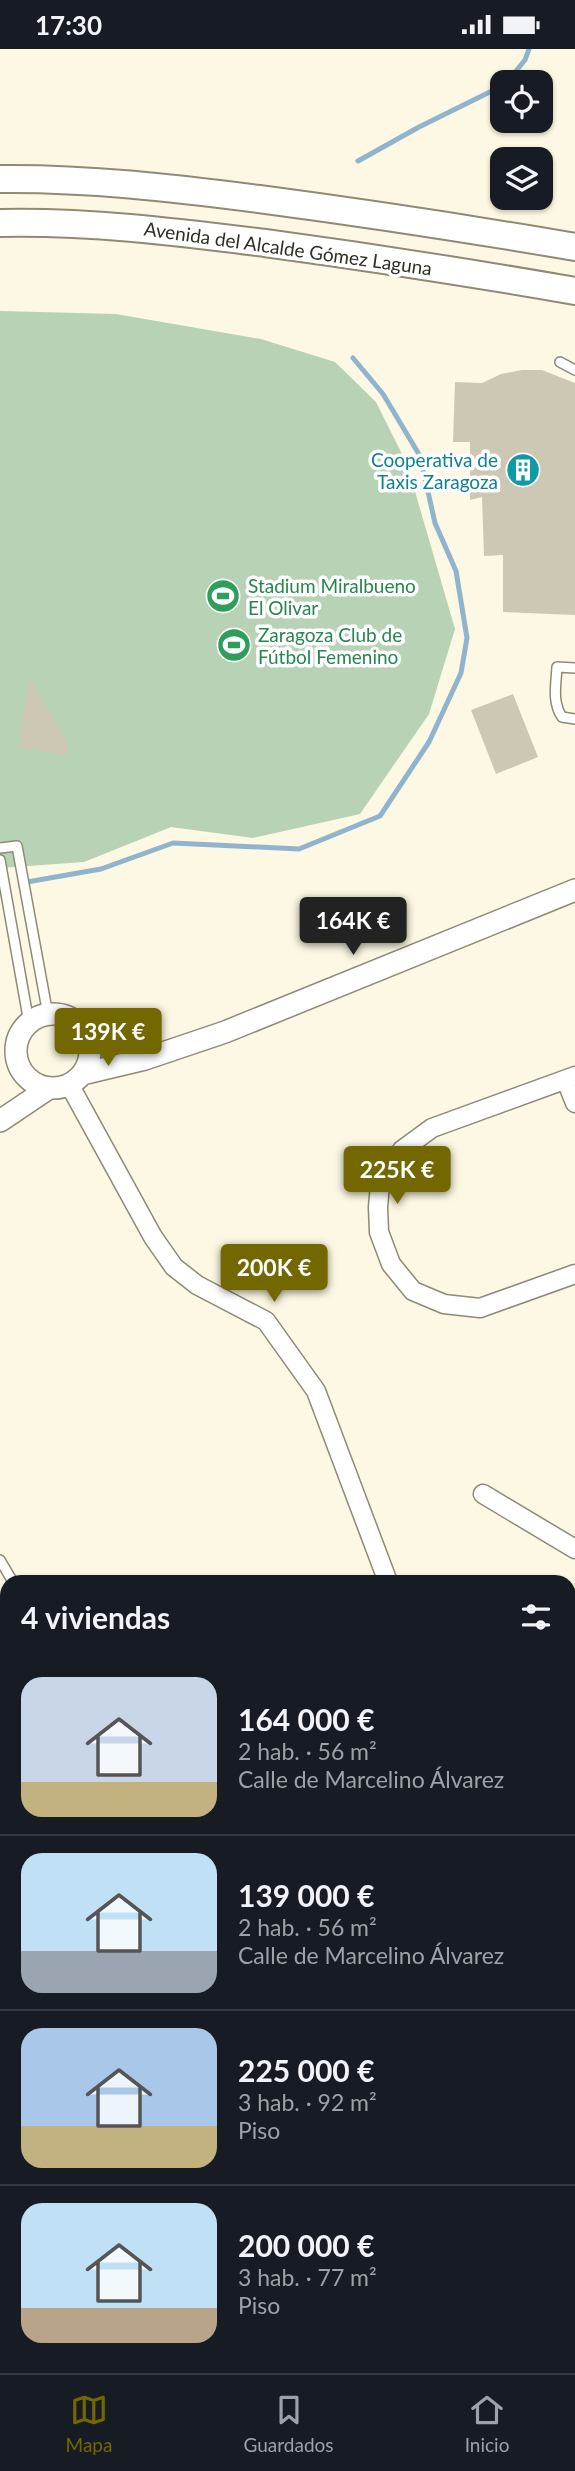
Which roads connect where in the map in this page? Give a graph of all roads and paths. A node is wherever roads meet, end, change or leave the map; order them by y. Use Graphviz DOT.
graph roads {
  1 [pos="0,179"];
  2 [pos="0,223"];
  3 [pos="575,247"];
  4 [pos="575,291"];
  5 [pos="560,362"];
  6 [pos="575,370"];
  7 [pos="575,668"];
  8 [pos="575,719"];
  9 [pos="0,848"];
  10 [pos="0,860"];
  11 [pos="575,891"];
  12 [pos="38,1019"];
  13 [pos="89,1049"];
  14 [pos="8,1054"];
  15 [pos="145,1059"];
  16 [pos="27,1078"];
  17 [pos="570,1078"];
  18 [pos="67,1082"];
  19 [pos="575,1103"];
  20 [pos="19,1108"];
  21 [pos="0,1121"];
  22 [pos="575,1274"];
  23 [pos="483,1494"];
  24 [pos="575,1549"];
  25 [pos="385,1575"];
  1 -- 3 [label="main road"];
  2 -- 4 [label="main road, Avenida del Alcalde Gómez Laguna"];
  5 -- 6 [label="lane"];
  7 -- 8 [label="lane"];
  9 -- 12 [label="lane"];
  10 -- 12 [label="lane"];
  11 -- 15 [label="street"];
  12 -- 13 [label="street"];
  12 -- 14 [label="street"];
  13 -- 15 [label="street"];
  13 -- 18 [label="street"];
  14 -- 16 [label="street"];
  15 -- 18 [label="street"];
  16 -- 18 [label="street"];
  16 -- 20 [label="street"];
  17 -- 19 [label="street"];
  17 -- 22 [label="street"];
  18 -- 20 [label="street"];
  18 -- 25 [label="street"];
  20 -- 21 [label="street"];
  23 -- 24 [label="street"];
}
